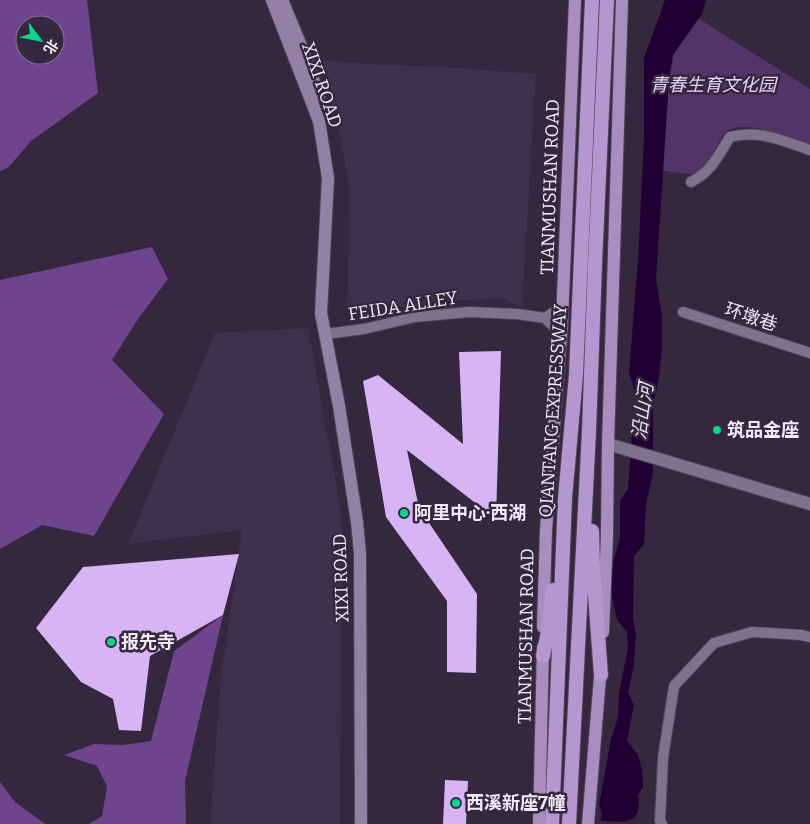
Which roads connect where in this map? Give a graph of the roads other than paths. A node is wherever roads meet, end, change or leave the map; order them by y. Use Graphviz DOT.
graph roads {
  1 [pos="272,0"];
  2 [pos="282,0"];
  3 [pos="575,0"];
  4 [pos="592,0"];
  5 [pos="608,0"];
  6 [pos="622,0"];
  7 [pos="810,150"];
  8 [pos="691,182"];
  9 [pos="563,306"];
  10 [pos="683,312"];
  11 [pos="545,318"];
  12 [pos="326,334"];
  13 [pos="561,334"];
  14 [pos="810,352"];
  15 [pos="589,431"];
  16 [pos="608,444"];
  17 [pos="565,498"];
  18 [pos="810,504"];
  19 [pos="810,637"];
  20 [pos="543,656"];
  21 [pos="601,675"];
  22 [pos="658,823"];
  23 [pos="362,824"];
  24 [pos="539,824"];
  25 [pos="552,824"];
  26 [pos="569,824"];
  27 [pos="588,824"];
  1 -- 12 [label="main road, XIXI ROAD"];
  2 -- 12 [label="main road, XIXI ROAD"];
  3 -- 9 [label="main road, TIANMUSHAN ROAD"];
  4 -- 17 [label="highway, QIANTANG EXPRESSWAY"];
  5 -- 15 [label="highway, QIANTANG EXPRESSWAY"];
  6 -- 16 [label="main road"];
  7 -- 8 [label="street"];
  9 -- 11 [label="street"];
  9 -- 13 [label="main road, TIANMUSHAN ROAD"];
  10 -- 14 [label="street, 环墩巷"];
  11 -- 12 [label="street, FEIDA ALLEY"];
  11 -- 13 [label="street"];
  12 -- 23 [label="main road, XIXI ROAD"];
  13 -- 20 [label="main road, TIANMUSHAN ROAD"];
  15 -- 21 [label="highway"];
  15 -- 26 [label="highway, QIANTANG EXPRESSWAY"];
  16 -- 18 [label="street"];
  16 -- 21 [label="main road"];
  17 -- 20 [label="highway"];
  17 -- 25 [label="highway, QIANTANG EXPRESSWAY"];
  19 -- 22 [label="street"];
  20 -- 24 [label="main road, TIANMUSHAN ROAD"];
  21 -- 27 [label="main road"];
}
